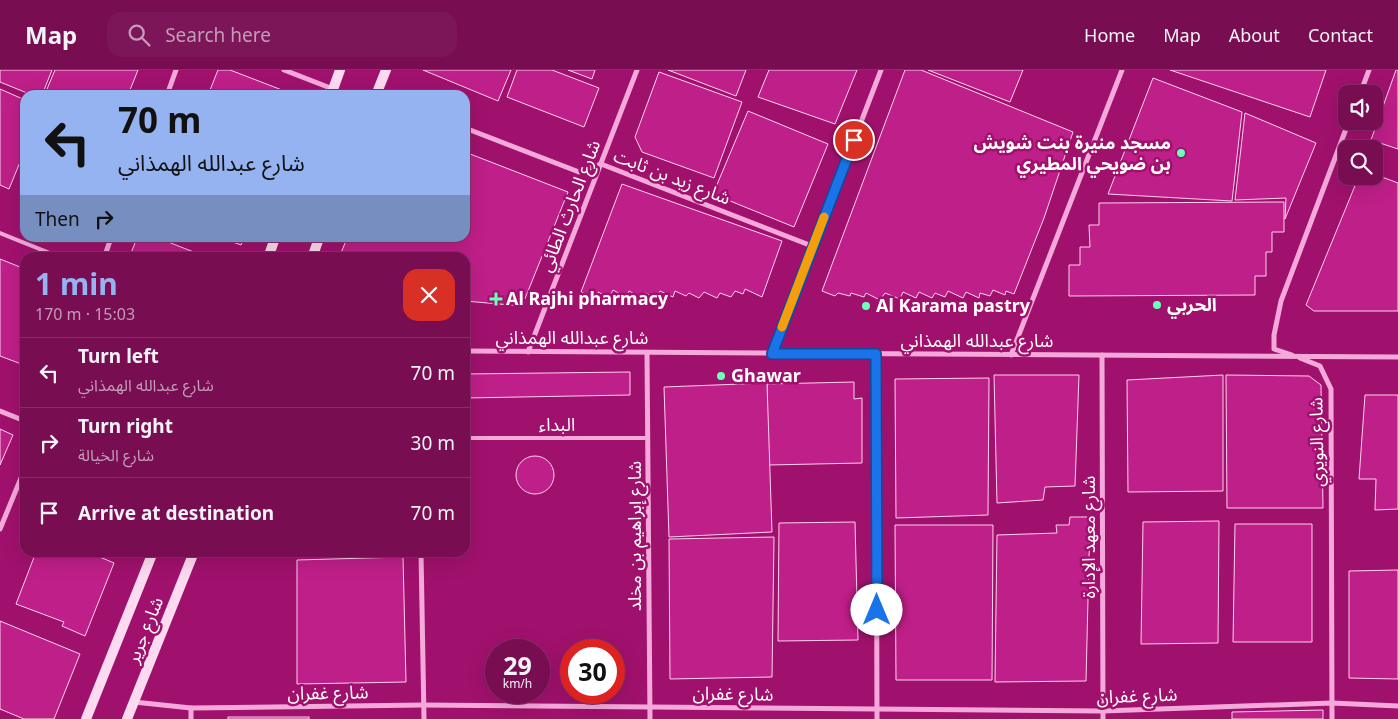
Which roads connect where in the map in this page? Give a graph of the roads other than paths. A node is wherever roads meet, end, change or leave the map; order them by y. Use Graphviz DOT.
graph roads {
  1 [pos="176,70"];
  2 [pos="284,70"];
  3 [pos="340,70"];
  4 [pos="386,70"];
  5 [pos="637,70"];
  6 [pos="881,70"];
  7 [pos="1122,70"];
  8 [pos="1369,70"];
  9 [pos="1363,85"];
  10 [pos="169,90"];
  11 [pos="328,90"];
  12 [pos="333,90"];
  13 [pos="379,90"];
  14 [pos="470,130"];
  15 [pos="1346,130"];
  16 [pos="601,164"];
  17 [pos="0,233"];
  18 [pos="20,241"];
  19 [pos="22,242"];
  20 [pos="812,246"];
  21 [pos="47,252"];
  22 [pos="470,351"];
  23 [pos="528,352"];
  24 [pos="648,352"];
  25 [pos="772,354"];
  26 [pos="876,354"];
  27 [pos="1010,355"];
  28 [pos="1102,356"];
  29 [pos="1296,357"];
  30 [pos="1398,358"];
  31 [pos="0,411"];
  32 [pos="20,419"];
  33 [pos="470,438"];
  34 [pos="648,438"];
  35 [pos="20,480"];
  36 [pos="0,529"];
  37 [pos="150,557"];
  38 [pos="192,557"];
  39 [pos="421,557"];
  40 [pos="134,702"];
  41 [pos="1332,703"];
  42 [pos="423,705"];
  43 [pos="1398,706"];
  44 [pos="650,707"];
  45 [pos="190,708"];
  46 [pos="877,709"];
  47 [pos="1103,711"];
  48 [pos="86,719"];
  49 [pos="127,719"];
  50 [pos="191,719"];
  51 [pos="424,719"];
  52 [pos="650,719"];
  53 [pos="877,719"];
  54 [pos="1103,719"];
  55 [pos="1332,719"];
  1 -- 10 [label="street"];
  2 -- 11 [label="street"];
  3 -- 12 [label="main road"];
  4 -- 13 [label="main road"];
  5 -- 16 [label="street, شارع الحارث الطائي"];
  6 -- 20 [label="street"];
  7 -- 27 [label="street"];
  8 -- 9 [label="street"];
  14 -- 16 [label="street, شارع زيد بن ثابت"];
  15 -- 29 [label="street, شارع النويري"];
  16 -- 20 [label="street, شارع زيد بن ثابت"];
  16 -- 23 [label="street, شارع الحارث الطائي"];
  17 -- 18 [label="lane"];
  19 -- 21 [label="lane"];
  20 -- 25 [label="street"];
  22 -- 23 [label="street, شارع عبدالله الهمذاني"];
  23 -- 24 [label="street, شارع عبدالله الهمذاني"];
  24 -- 25 [label="street, شارع عبدالله الهمذاني"];
  24 -- 34 [label="street, شارع إبراهيم بن مخلد"];
  25 -- 26 [label="street, شارع عبدالله الهمذاني"];
  26 -- 27 [label="street, شارع عبدالله الهمذاني"];
  26 -- 46 [label="street"];
  27 -- 28 [label="street, شارع عبدالله الهمذاني"];
  28 -- 29 [label="street, شارع عبدالله الهمذاني"];
  28 -- 47 [label="street, شارع معهد الإدارة"];
  29 -- 30 [label="street, شارع عبدالله الهمذاني"];
  29 -- 41 [label="street, شارع النويري"];
  31 -- 32 [label="street"];
  33 -- 34 [label="lane, البداء"];
  34 -- 44 [label="street, شارع إبراهيم بن مخلد"];
  35 -- 36 [label="street"];
  37 -- 48 [label="main road, شارع جرير"];
  38 -- 40 [label="main road, شارع جرير"];
  39 -- 42 [label="street"];
  40 -- 45 [label="street, شارع غفران"];
  40 -- 49 [label="main road, شارع جرير"];
  41 -- 43 [label="street, شارع غفران"];
  41 -- 47 [label="street, شارع غفران"];
  41 -- 55 [label="street, شارع النويري"];
  42 -- 44 [label="street, شارع غفران"];
  42 -- 45 [label="street, شارع غفران"];
  42 -- 51 [label="street"];
  44 -- 46 [label="street, شارع غفران"];
  44 -- 52 [label="street, شارع إبراهيم بن مخلد"];
  45 -- 50 [label="street"];
  46 -- 47 [label="street, شارع غفران"];
  46 -- 53 [label="street"];
  47 -- 54 [label="street, شارع معهد الإدارة"];
}
